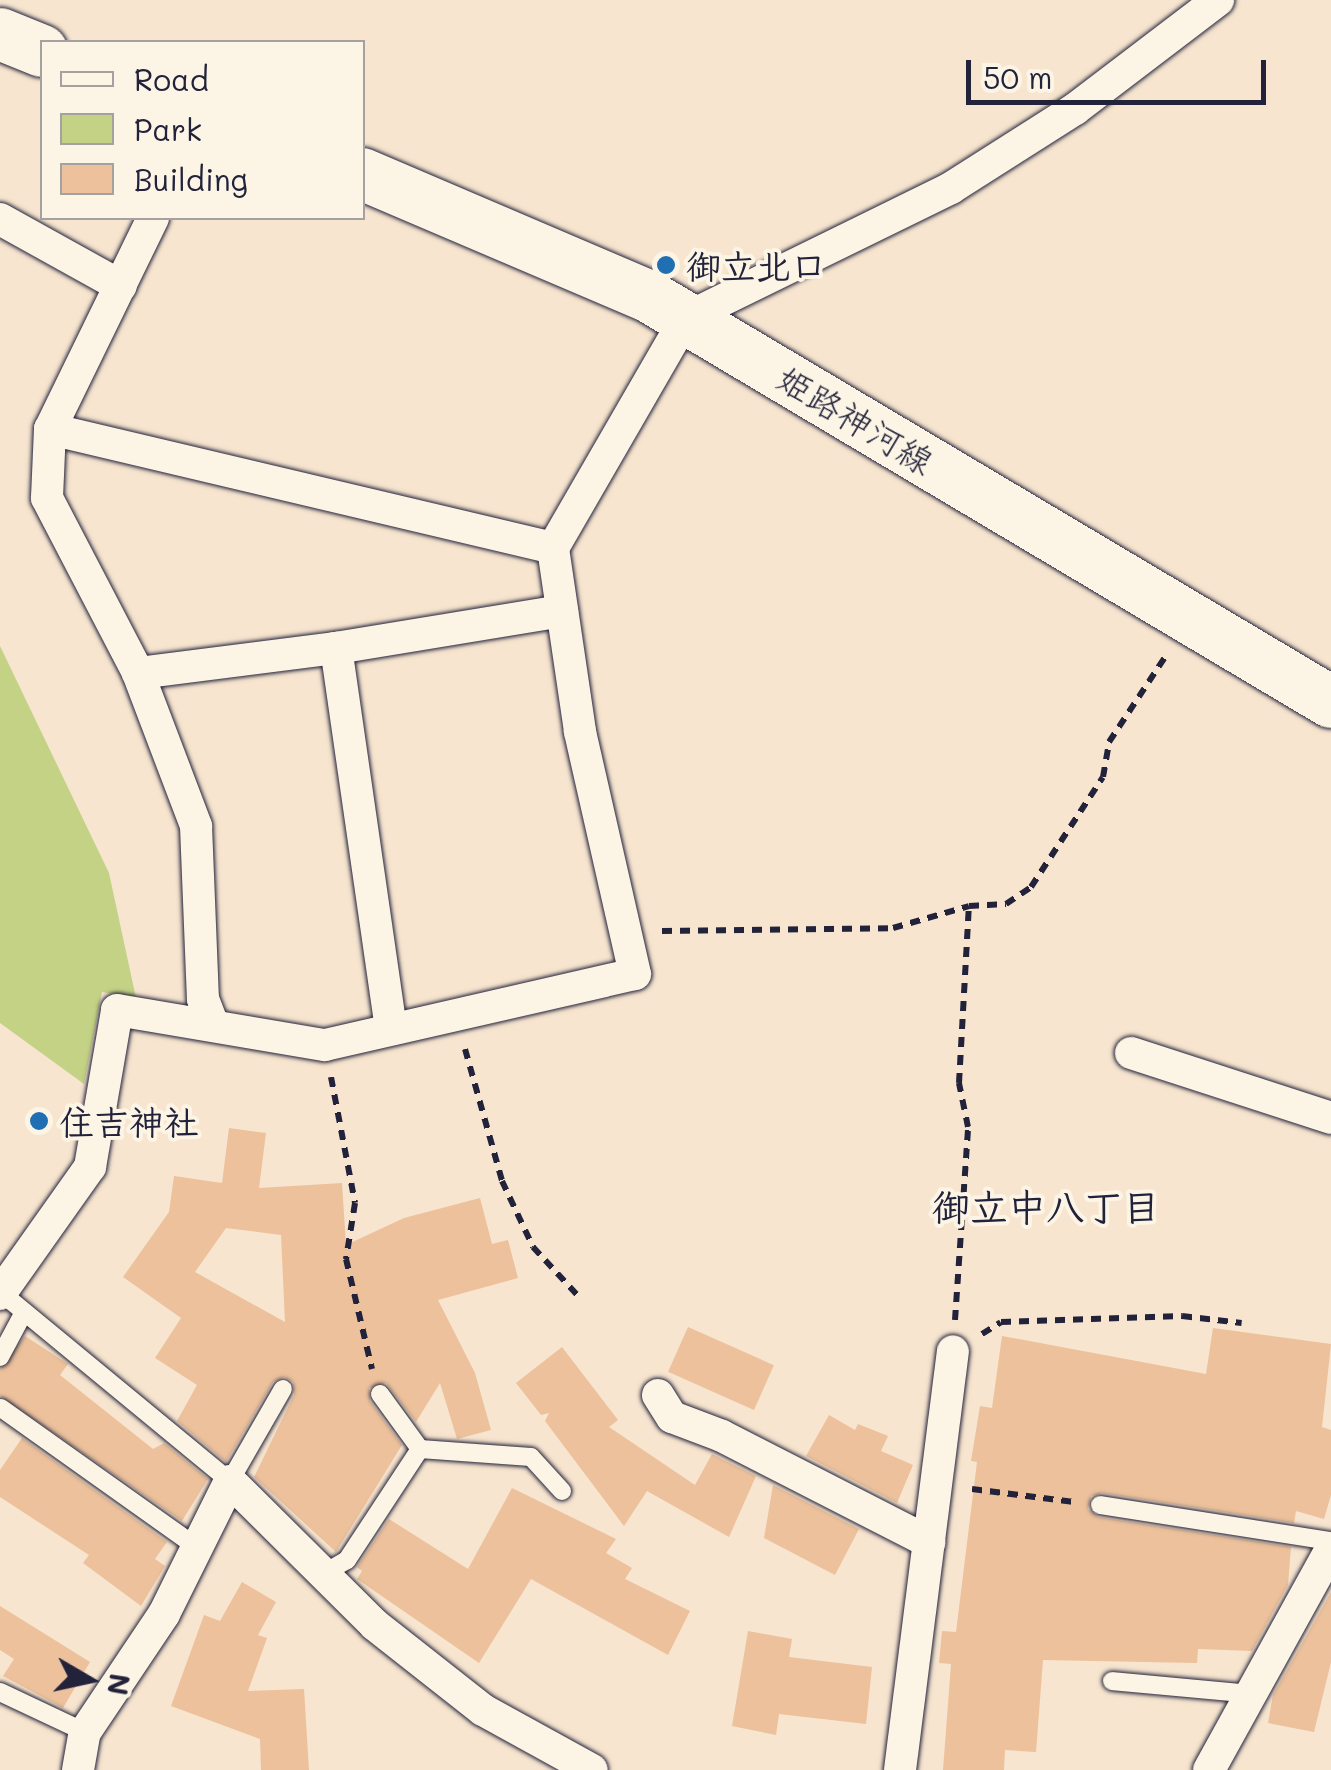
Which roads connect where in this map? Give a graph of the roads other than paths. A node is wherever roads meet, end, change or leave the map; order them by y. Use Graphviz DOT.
graph roads {
  1 [pos="1218,0"];
  2 [pos="0,34"];
  3 [pos="40,50"];
  4 [pos="365,175"];
  5 [pos="0,219"];
  6 [pos="152,220"];
  7 [pos="121,286"];
  8 [pos="686,318"];
  9 [pos="50,430"];
  10 [pos="553,548"];
  11 [pos="562,611"];
  12 [pos="336,648"];
  13 [pos="138,673"];
  14 [pos="1331,702"];
  15 [pos="212,1022"];
  16 [pos="391,1029"];
  17 [pos="1130,1053"];
  18 [pos="1331,1118"];
  19 [pos="9,1300"];
  20 [pos="953,1351"];
  21 [pos="0,1357"];
  22 [pos="283,1389"];
  23 [pos="380,1394"];
  24 [pos="658,1394"];
  25 [pos="0,1408"];
  26 [pos="420,1449"];
  27 [pos="230,1482"];
  28 [pos="562,1491"];
  29 [pos="1100,1505"];
  30 [pos="1331,1541"];
  31 [pos="929,1542"];
  32 [pos="195,1546"];
  33 [pos="1331,1549"];
  34 [pos="320,1575"];
  35 [pos="1112,1681"];
  36 [pos="0,1692"];
  37 [pos="1252,1694"];
  38 [pos="85,1732"];
  39 [pos="78,1770"];
  40 [pos="592,1770"];
  41 [pos="900,1770"];
  42 [pos="1209,1770"];
  1 -- 8 [label="street"];
  2 -- 3 [label="main road"];
  4 -- 8 [label="main road, 姫路神河線"];
  5 -- 7 [label="street"];
  6 -- 7 [label="street"];
  7 -- 9 [label="street"];
  8 -- 10 [label="street"];
  8 -- 14 [label="main road, 姫路神河線"];
  9 -- 10 [label="street"];
  9 -- 13 [label="street"];
  10 -- 11 [label="street"];
  11 -- 12 [label="street"];
  11 -- 16 [label="street"];
  12 -- 13 [label="street"];
  12 -- 16 [label="street"];
  13 -- 15 [label="street"];
  15 -- 16 [label="street"];
  15 -- 19 [label="street"];
  17 -- 18 [label="street"];
  19 -- 21 [label="lane"];
  19 -- 27 [label="lane"];
  20 -- 31 [label="street"];
  22 -- 27 [label="lane"];
  23 -- 26 [label="lane"];
  24 -- 31 [label="street"];
  25 -- 32 [label="lane"];
  26 -- 28 [label="lane"];
  26 -- 34 [label="lane"];
  27 -- 32 [label="street"];
  27 -- 34 [label="street"];
  29 -- 30 [label="lane"];
  31 -- 41 [label="street"];
  32 -- 38 [label="street"];
  33 -- 37 [label="street"];
  34 -- 40 [label="street"];
  35 -- 37 [label="lane"];
  36 -- 38 [label="lane"];
  37 -- 42 [label="street"];
  38 -- 39 [label="street"];
}
